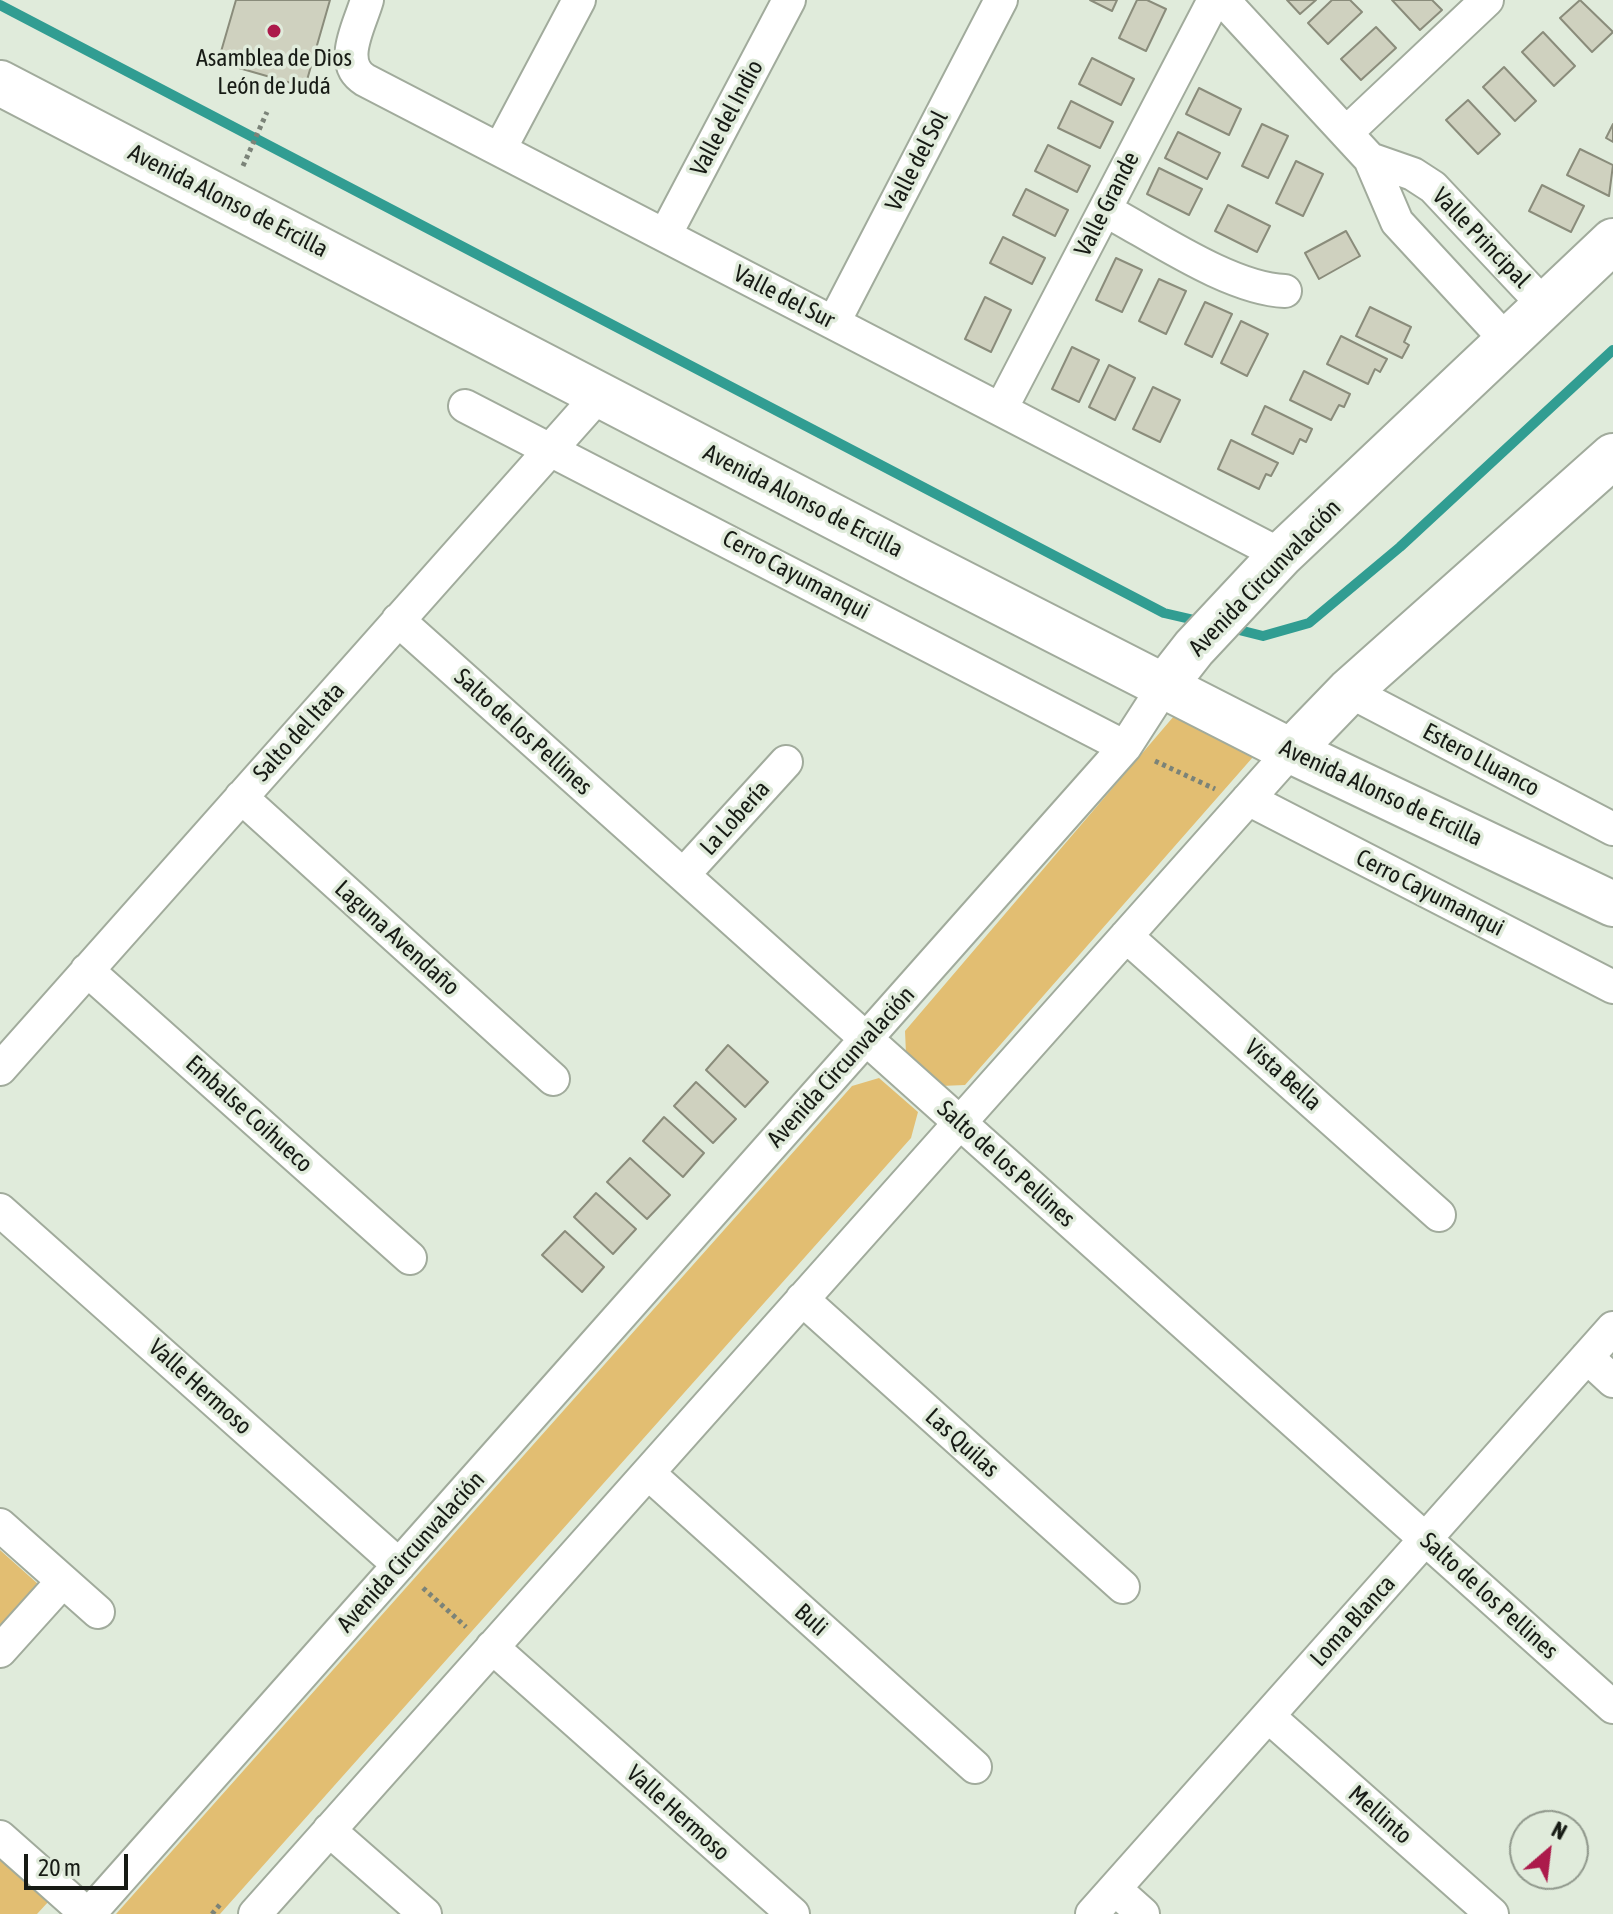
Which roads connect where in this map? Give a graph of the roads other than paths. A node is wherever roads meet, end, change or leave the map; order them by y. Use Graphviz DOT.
graph roads {
  1 [pos="367,0"];
  2 [pos="579,0"];
  3 [pos="789,0"];
  4 [pos="1001,0"];
  5 [pos="1214,0"];
  6 [pos="1223,0"];
  7 [pos="1487,0"];
  8 [pos="0,83"];
  9 [pos="1346,133"];
  10 [pos="500,149"];
  11 [pos="1370,159"];
  12 [pos="1105,210"];
  13 [pos="665,235"];
  14 [pos="1613,241"];
  15 [pos="1285,291"];
  16 [pos="1544,305"];
  17 [pos="834,322"];
  18 [pos="1507,341"];
  19 [pos="599,395"];
  20 [pos="465,406"];
  21 [pos="1001,409"];
  22 [pos="552,448"];
  23 [pos="1613,456"];
  24 [pos="1281,555"];
  25 [pos="398,620"];
  26 [pos="1165,685"];
  27 [pos="1349,691"];
  28 [pos="1125,747"];
  29 [pos="1291,751"];
  30 [pos="786,762"];
  31 [pos="241,797"];
  32 [pos="1248,799"];
  33 [pos="1613,829"];
  34 [pos="683,875"];
  35 [pos="1613,904"];
  36 [pos="1126,936"];
  37 [pos="87,970"];
  38 [pos="1613,987"];
  39 [pos="866,1039"];
  40 [pos="0,1069"];
  41 [pos="553,1079"];
  42 [pos="959,1123"];
  43 [pos="0,1210"];
  44 [pos="1439,1215"];
  45 [pos="410,1258"];
  46 [pos="802,1299"];
  47 [pos="1613,1328"];
  48 [pos="1587,1357"];
  49 [pos="1613,1381"];
  50 [pos="648,1473"];
  51 [pos="0,1525"];
  52 [pos="1425,1539"];
  53 [pos="399,1565"];
  54 [pos="63,1581"];
  55 [pos="1123,1587"];
  56 [pos="98,1612"];
  57 [pos="492,1647"];
  58 [pos="0,1651"];
  59 [pos="1613,1707"];
  60 [pos="1268,1716"];
  61 [pos="975,1767"];
  62 [pos="329,1830"];
  63 [pos="0,1837"];
  64 [pos="1115,1889"];
  65 [pos="88,1914"];
  66 [pos="255,1914"];
  67 [pos="425,1914"];
  68 [pos="793,1914"];
  69 [pos="1092,1914"];
  70 [pos="1143,1914"];
  71 [pos="1492,1914"];
  1 -- 10 [label="street, Valle del Sur"];
  2 -- 10 [label="street"];
  3 -- 13 [label="street, Valle del Indio"];
  4 -- 17 [label="street, Valle del Sol"];
  5 -- 12 [label="street, Valle Grande"];
  6 -- 9 [label="street, Valle Principal"];
  7 -- 9 [label="street"];
  8 -- 19 [label="main road, Avenida Alonso de Ercilla"];
  9 -- 11 [label="street, Valle Principal"];
  10 -- 13 [label="street, Valle del Sur"];
  11 -- 16 [label="street, Valle Principal"];
  11 -- 18 [label="street, Valle Principal"];
  12 -- 15 [label="street"];
  12 -- 21 [label="street, Valle Grande"];
  13 -- 17 [label="street, Valle del Sur"];
  14 -- 16 [label="main road, Avenida Circunvalación"];
  16 -- 18 [label="main road, Avenida Circunvalación"];
  17 -- 21 [label="street, Valle del Sur"];
  18 -- 24 [label="main road, Avenida Circunvalación"];
  19 -- 22 [label="street, Salto del Itata"];
  19 -- 26 [label="main road, Avenida Alonso de Ercilla"];
  20 -- 22 [label="street, Cerro Cayumanqui"];
  21 -- 24 [label="street, Valle del Sur"];
  22 -- 25 [label="street, Salto del Itata"];
  22 -- 28 [label="street, Cerro Cayumanqui"];
  23 -- 27 [label="main road"];
  24 -- 26 [label="main road, Avenida Circunvalación"];
  25 -- 31 [label="street, Salto del Itata"];
  25 -- 34 [label="street, Salto de los Pellines"];
  26 -- 28 [label="street, Avenida Circunvalación"];
  26 -- 29 [label="main road, Avenida Alonso de Ercilla"];
  27 -- 29 [label="main road"];
  27 -- 33 [label="street, Estero Lluanco"];
  28 -- 39 [label="street, Avenida Circunvalación"];
  29 -- 32 [label="street"];
  29 -- 35 [label="main road, Avenida Alonso de Ercilla"];
  30 -- 34 [label="street, La Lobería"];
  31 -- 37 [label="street, Salto del Itata"];
  31 -- 41 [label="street, Laguna Avendaño"];
  32 -- 36 [label="street"];
  32 -- 38 [label="street, Cerro Cayumanqui"];
  34 -- 39 [label="street, Salto de los Pellines"];
  36 -- 42 [label="street"];
  36 -- 44 [label="street, Vista Bella"];
  37 -- 40 [label="street, Salto del Itata"];
  37 -- 45 [label="street, Embalse Coihueco"];
  39 -- 42 [label="street, Salto de los Pellines"];
  39 -- 53 [label="street, Avenida Circunvalación"];
  42 -- 46 [label="street"];
  42 -- 52 [label="street, Salto de los Pellines"];
  43 -- 53 [label="street, Valle Hermoso"];
  46 -- 50 [label="street"];
  46 -- 55 [label="street, Las Quilas"];
  47 -- 48 [label="street, Loma Blanca"];
  48 -- 49 [label="street"];
  48 -- 52 [label="street, Loma Blanca"];
  50 -- 57 [label="street"];
  50 -- 61 [label="street, Buli"];
  51 -- 54 [label="street"];
  52 -- 59 [label="street, Salto de los Pellines"];
  52 -- 60 [label="street, Loma Blanca"];
  53 -- 65 [label="street, Avenida Circunvalación"];
  54 -- 56 [label="street"];
  54 -- 58 [label="street"];
  57 -- 62 [label="street"];
  57 -- 68 [label="street, Valle Hermoso"];
  60 -- 64 [label="street, Loma Blanca"];
  60 -- 71 [label="street, Mellinto"];
  62 -- 66 [label="street"];
  62 -- 67 [label="street"];
  63 -- 65 [label="street"];
  64 -- 69 [label="street, Loma Blanca"];
  64 -- 70 [label="street"];
}
